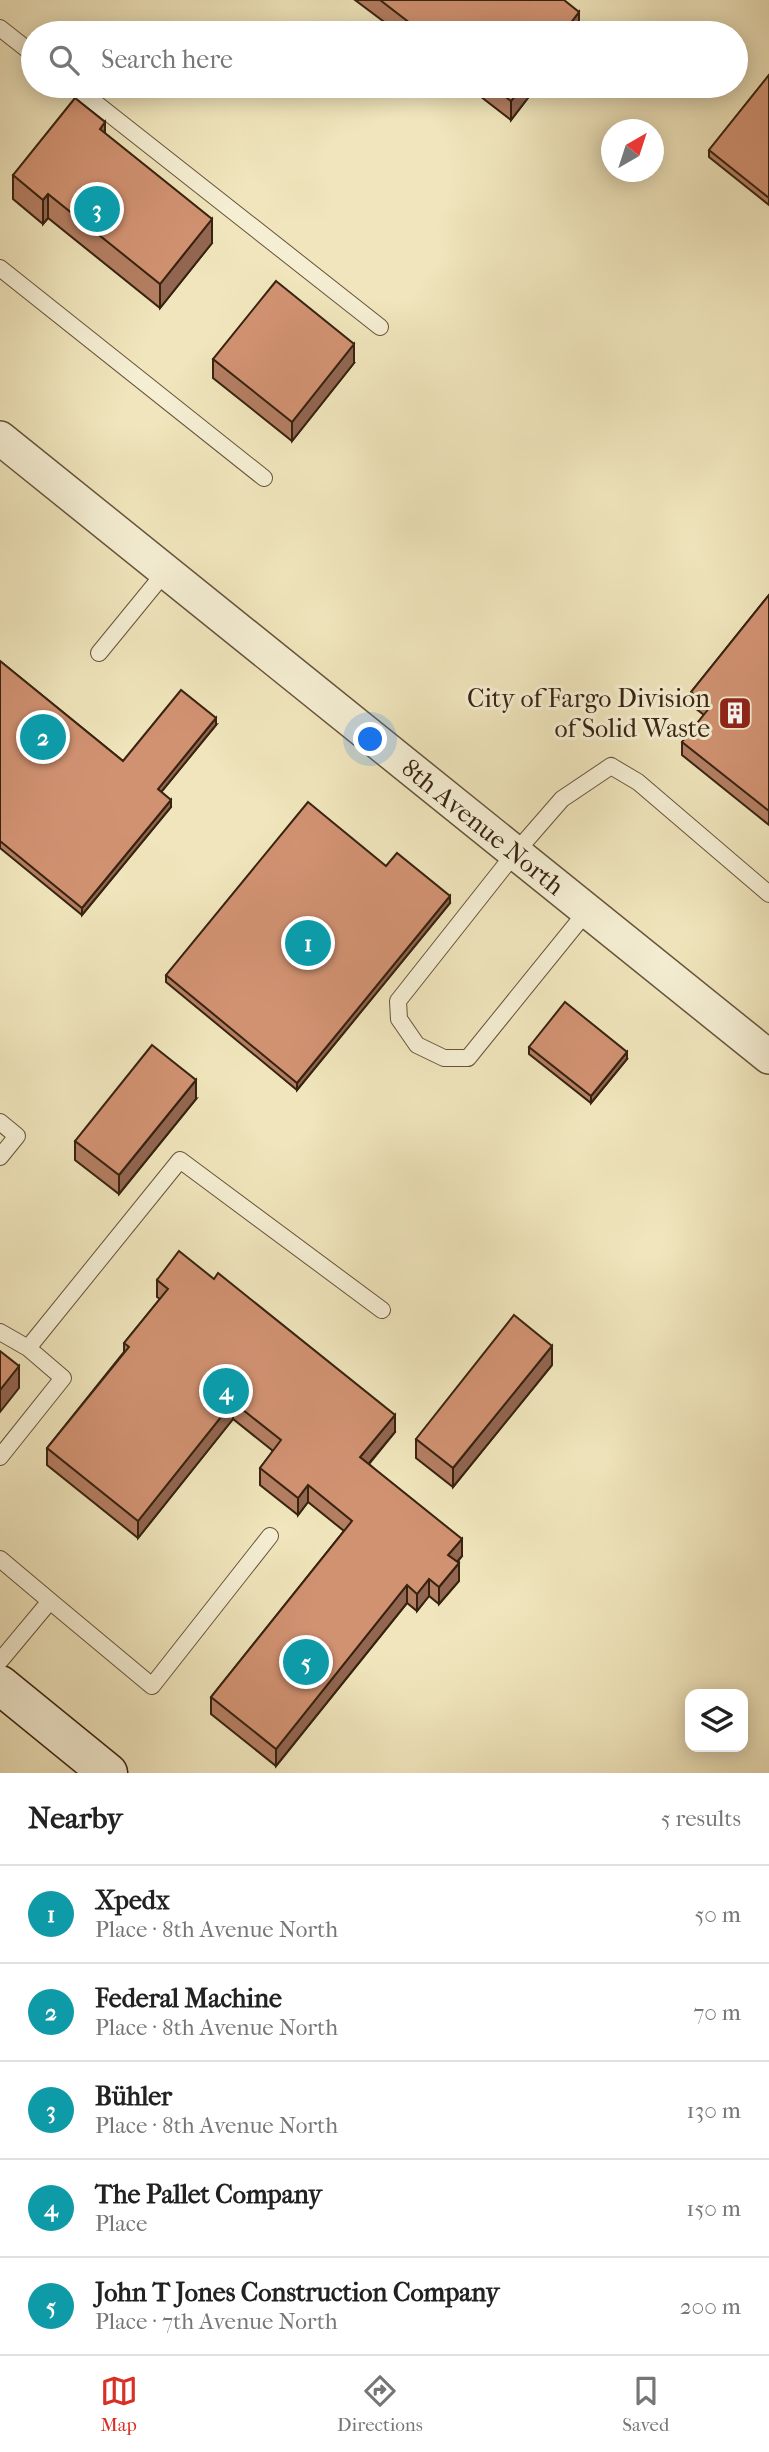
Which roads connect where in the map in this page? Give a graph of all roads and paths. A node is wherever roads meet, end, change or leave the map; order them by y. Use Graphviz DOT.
graph roads {
  1 [pos="0,28"];
  2 [pos="21,45"];
  3 [pos="89,98"];
  4 [pos="0,268"];
  5 [pos="380,327"];
  6 [pos="0,438"];
  7 [pos="264,478"];
  8 [pos="166,571"];
  9 [pos="99,653"];
  10 [pos="516,853"];
  11 [pos="769,894"];
  12 [pos="587,911"];
  13 [pos="769,1057"];
  14 [pos="0,1122"];
  15 [pos="0,1157"];
  16 [pos="382,1310"];
  17 [pos="0,1332"];
  18 [pos="28,1348"];
  19 [pos="0,1457"];
  20 [pos="270,1536"];
  21 [pos="0,1559"];
  22 [pos="50,1601"];
  23 [pos="0,1661"];
  24 [pos="0,1685"];
  25 [pos="108,1773"];
  1 -- 2 [label="lane"];
  3 -- 5 [label="lane"];
  4 -- 7 [label="lane"];
  6 -- 8 [label="street, 8th Avenue North"];
  8 -- 9 [label="lane"];
  8 -- 10 [label="street, 8th Avenue North"];
  10 -- 11 [label="lane"];
  10 -- 12 [label="street, 8th Avenue North"];
  10 -- 12 [label="lane"];
  12 -- 13 [label="street, 8th Avenue North"];
  14 -- 15 [label="lane"];
  16 -- 18 [label="lane"];
  17 -- 18 [label="lane"];
  18 -- 19 [label="lane"];
  20 -- 22 [label="lane"];
  21 -- 22 [label="lane"];
  22 -- 23 [label="lane"];
  24 -- 25 [label="main road"];
}
